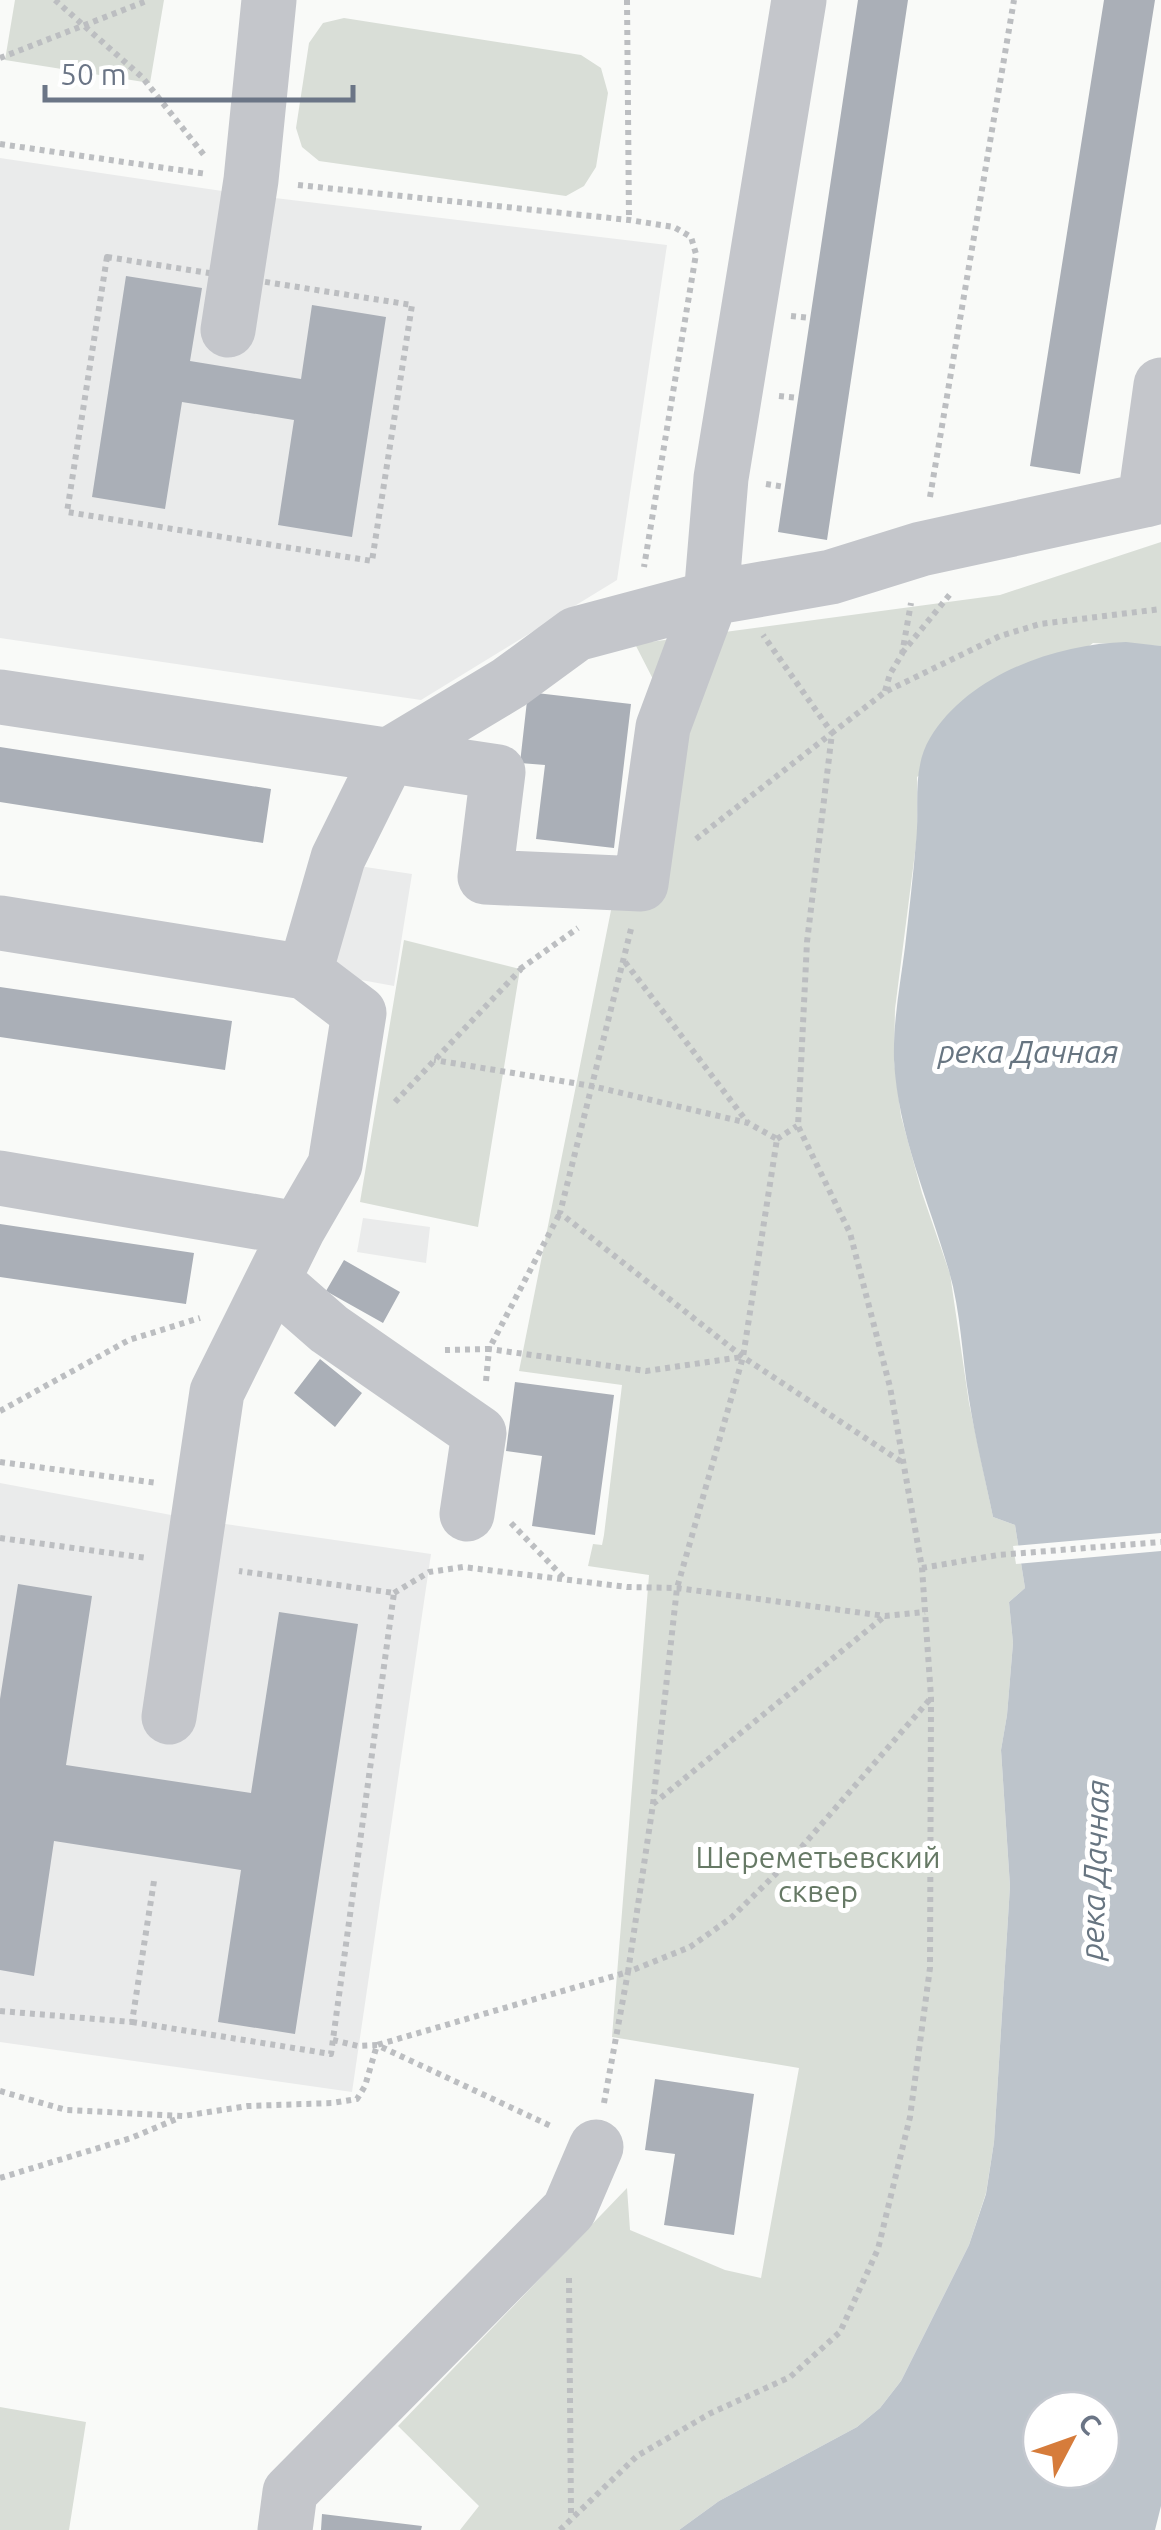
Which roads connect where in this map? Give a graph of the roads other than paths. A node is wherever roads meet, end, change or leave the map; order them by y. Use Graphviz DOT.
graph roads {
  1 [pos="270,0"];
  2 [pos="798,0"];
  3 [pos="228,330"];
  4 [pos="1161,385"];
  5 [pos="1153,498"];
  6 [pos="722,595"];
  7 [pos="0,697"];
  8 [pos="389,755"];
  9 [pos="0,924"];
  10 [pos="305,972"];
  11 [pos="0,1178"];
  12 [pos="298,1229"];
  13 [pos="270,1286"];
  14 [pos="472,1476"];
  15 [pos="169,1717"];
  16 [pos="596,2147"];
  17 [pos="284,2530"];
  1 -- 3 [label="lane"];
  2 -- 6 [label="lane"];
  4 -- 5 [label="lane"];
  5 -- 6 [label="lane"];
  6 -- 8 [label="lane"];
  6 -- 8 [label="lane"];
  7 -- 8 [label="lane"];
  8 -- 10 [label="lane"];
  9 -- 10 [label="lane"];
  10 -- 12 [label="lane"];
  11 -- 12 [label="lane"];
  12 -- 13 [label="lane"];
  13 -- 14 [label="lane"];
  13 -- 15 [label="lane"];
  16 -- 17 [label="lane"];
}
